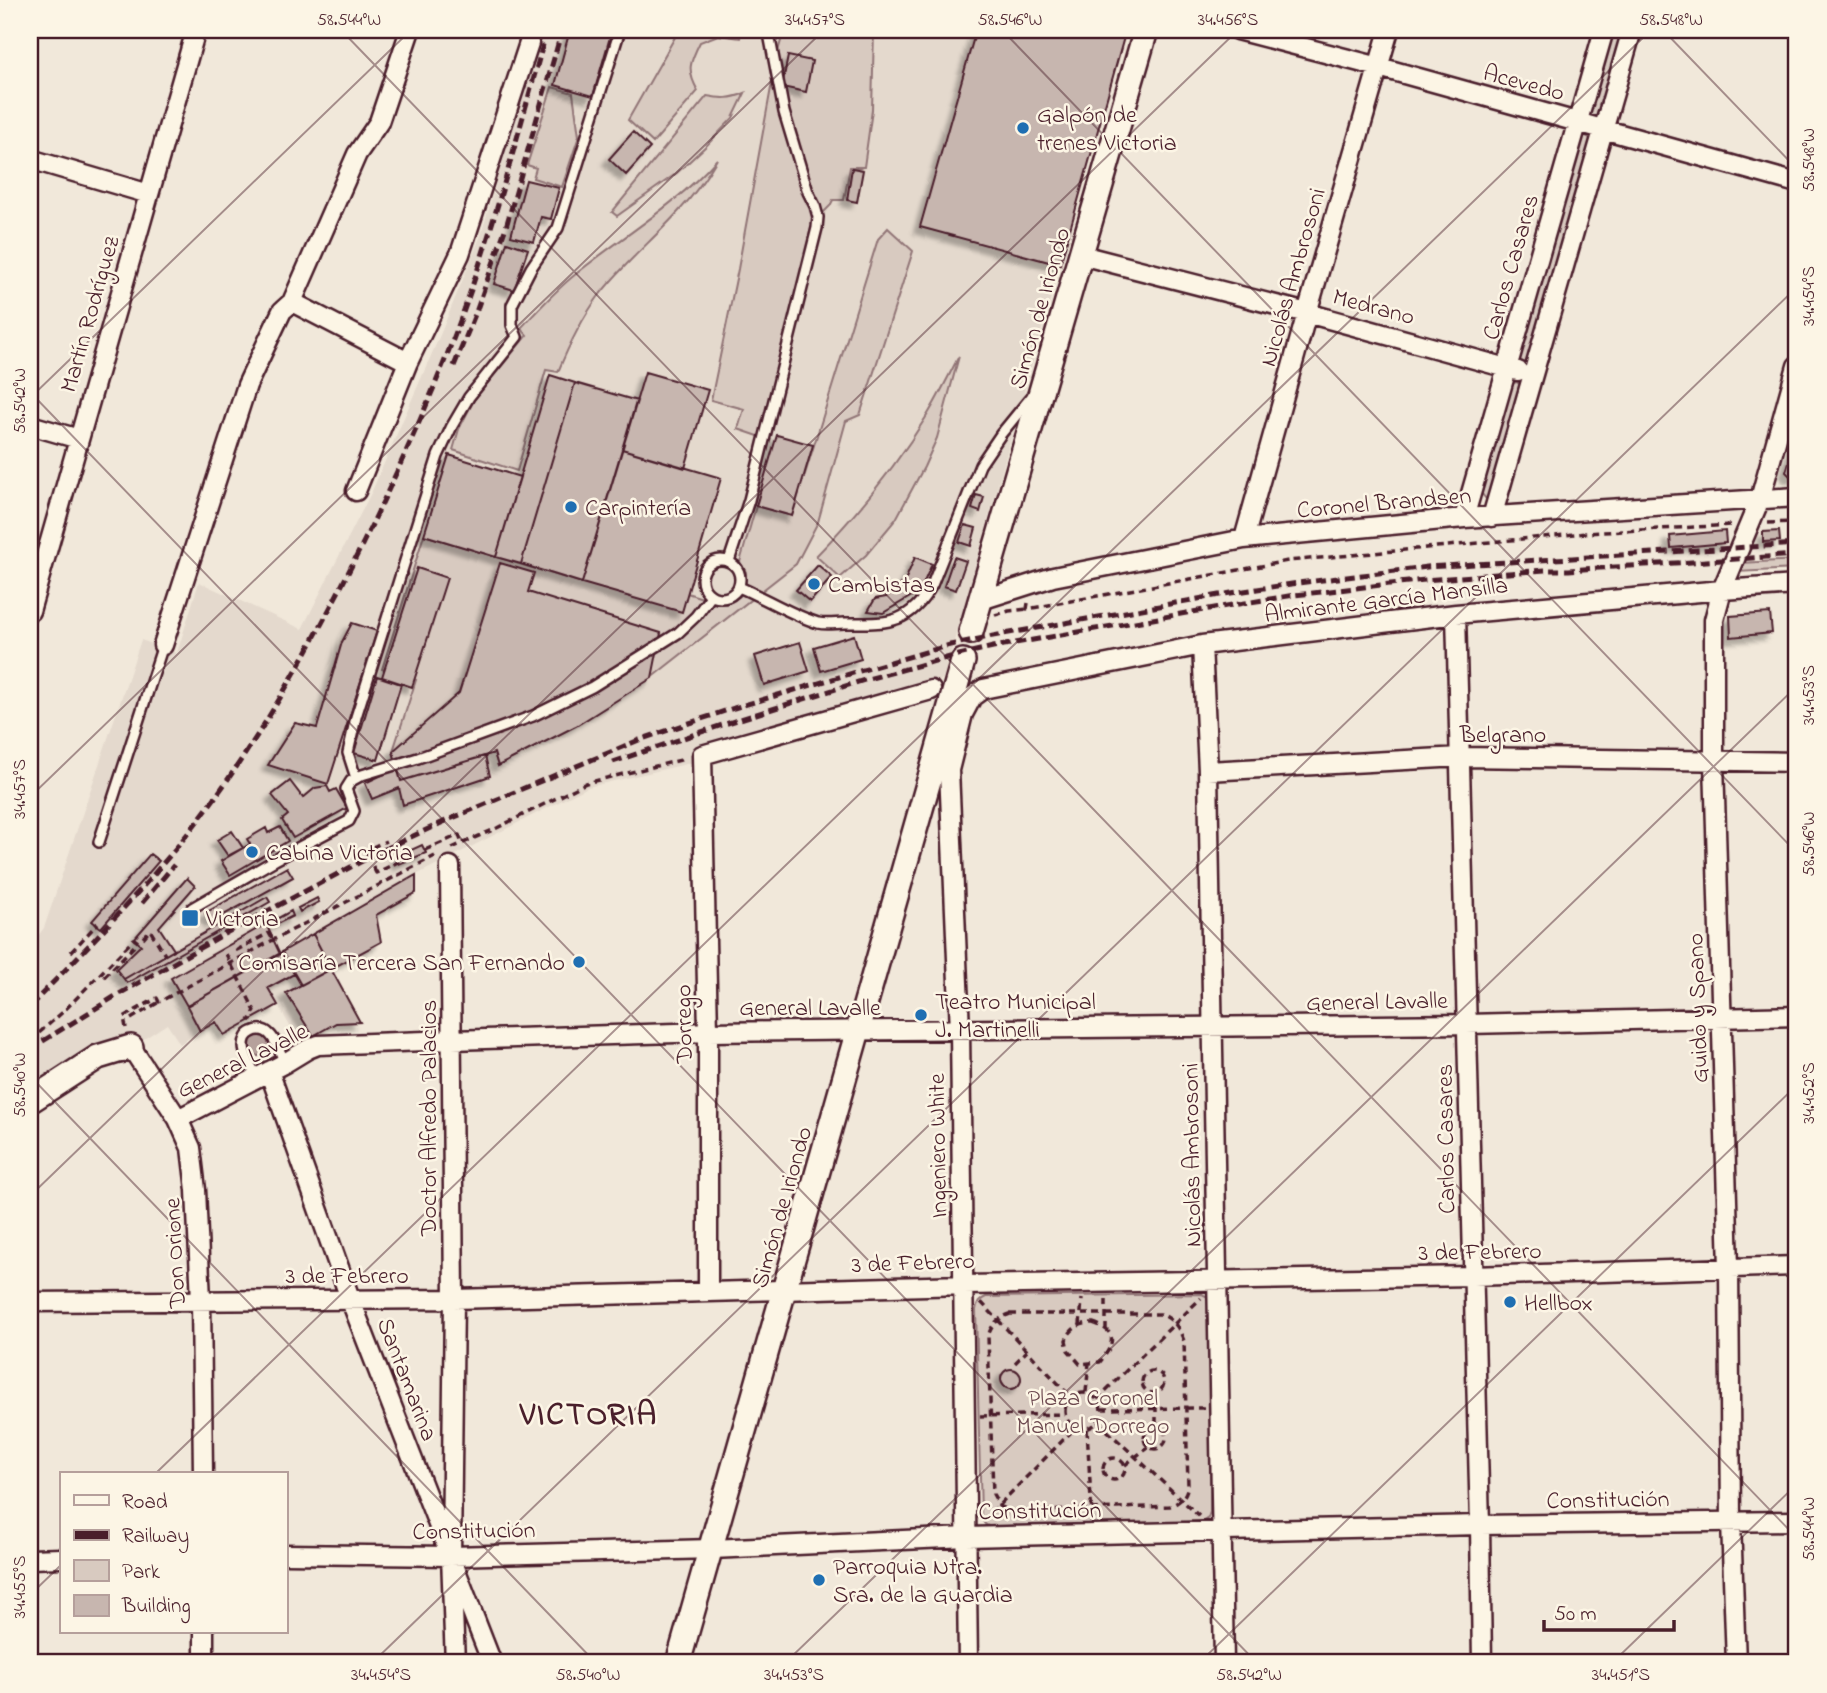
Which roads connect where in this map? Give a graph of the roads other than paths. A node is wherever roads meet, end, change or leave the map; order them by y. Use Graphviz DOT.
graph roads {
  1 [pos="196,30"];
  2 [pos="410,30"];
  3 [pos="620,30"];
  4 [pos="771,30"];
  5 [pos="1146,30"];
  6 [pos="1237,30"];
  7 [pos="1389,30"];
  8 [pos="1604,30"];
  9 [pos="1632,30"];
  10 [pos="529,43"];
  11 [pos="1379,67"];
  12 [pos="1577,122"];
  13 [pos="1602,129"];
  14 [pos="30,159"];
  15 [pos="1797,183"];
  16 [pos="149,194"];
  17 [pos="1081,255"];
  18 [pos="292,302"];
  19 [pos="1307,313"];
  20 [pos="408,362"];
  21 [pos="1797,366"];
  22 [pos="1507,369"];
  23 [pos="1532,375"];
  24 [pos="1046,378"];
  25 [pos="30,425"];
  26 [pos="79,439"];
  27 [pos="356,491"];
  28 [pos="1797,497"];
  29 [pos="1760,499"];
  30 [pos="1492,517"];
  31 [pos="1464,518"];
  32 [pos="1244,539"];
  33 [pos="729,561"];
  34 [pos="1797,585"];
  35 [pos="739,587"];
  36 [pos="1722,590"];
  37 [pos="711,596"];
  38 [pos="988,608"];
  39 [pos="30,611"];
  40 [pos="1456,614"];
  41 [pos="971,632"];
  42 [pos="163,645"];
  43 [pos="1202,645"];
  44 [pos="963,661"];
  45 [pos="983,689"];
  46 [pos="931,690"];
  47 [pos="1460,757"];
  48 [pos="1714,762"];
  49 [pos="1797,762"];
  50 [pos="941,768"];
  51 [pos="1208,771"];
  52 [pos="356,778"];
  53 [pos="99,842"];
  54 [pos="449,858"];
  55 [pos="192,908"];
  56 [pos="1797,1016"];
  57 [pos="1721,1017"];
  58 [pos="1467,1024"];
  59 [pos="1213,1027"];
  60 [pos="960,1030"];
  61 [pos="858,1031"];
  62 [pos="708,1032"];
  63 [pos="452,1040"];
  64 [pos="131,1047"];
  65 [pos="270,1071"];
  66 [pos="30,1101"];
  67 [pos="30,1110"];
  68 [pos="178,1119"];
  69 [pos="1797,1266"];
  70 [pos="1728,1268"];
  71 [pos="1473,1276"];
  72 [pos="1218,1281"];
  73 [pos="964,1285"];
  74 [pos="785,1291"];
  75 [pos="708,1292"];
  76 [pos="454,1299"];
  77 [pos="201,1300"];
  78 [pos="351,1301"];
  79 [pos="30,1302"];
  80 [pos="203,1472"];
  81 [pos="1797,1521"];
  82 [pos="1731,1522"];
  83 [pos="1480,1525"];
  84 [pos="1218,1530"];
  85 [pos="967,1537"];
  86 [pos="712,1549"];
  87 [pos="287,1554"];
  88 [pos="451,1556"];
  89 [pos="60,1558"];
  90 [pos="30,1559"];
  91 [pos="204,1634"];
  92 [pos="204,1663"];
  93 [pos="455,1663"];
  94 [pos="492,1663"];
  95 [pos="678,1663"];
  96 [pos="968,1663"];
  97 [pos="1224,1663"];
  98 [pos="1482,1663"];
  99 [pos="1736,1663"];
  1 -- 16 [label="street, Martín Rodríguez"];
  2 -- 18 [label="street"];
  3 -- 52 [label="lane"];
  4 -- 33 [label="lane"];
  5 -- 17 [label="street, Simón de Iriondo"];
  6 -- 11 [label="street, Acevedo"];
  7 -- 11 [label="street, Nicolás Ambrosoni"];
  8 -- 12 [label="street, Carlos Casares"];
  9 -- 13 [label="street, Carlos Casares"];
  10 -- 20 [label="street"];
  11 -- 12 [label="street, Acevedo"];
  11 -- 19 [label="street, Nicolás Ambrosoni"];
  12 -- 13 [label="street, Acevedo"];
  12 -- 22 [label="street, Carlos Casares"];
  13 -- 15 [label="street, Acevedo"];
  13 -- 23 [label="street, Carlos Casares"];
  14 -- 16 [label="street"];
  16 -- 26 [label="street, Martín Rodríguez"];
  17 -- 19 [label="street, Medrano"];
  17 -- 24 [label="street, Simón de Iriondo"];
  18 -- 20 [label="street"];
  18 -- 42 [label="street"];
  19 -- 22 [label="street, Medrano"];
  19 -- 32 [label="street, Nicolás Ambrosoni"];
  20 -- 27 [label="street"];
  21 -- 29 [label="street, Guido y Spano"];
  22 -- 23 [label="street, Medrano"];
  22 -- 31 [label="street, Carlos Casares"];
  23 -- 30 [label="street, Carlos Casares"];
  24 -- 35 [label="lane"];
  24 -- 38 [label="street, Simón de Iriondo"];
  25 -- 26 [label="street"];
  26 -- 39 [label="street, Martín Rodríguez"];
  28 -- 29 [label="street, Coronel Brandsen"];
  29 -- 30 [label="street, Coronel Brandsen"];
  29 -- 36 [label="street, Guido y Spano"];
  30 -- 31 [label="street, Coronel Brandsen"];
  31 -- 32 [label="street, Coronel Brandsen"];
  32 -- 38 [label="street, Coronel Brandsen"];
  33 -- 35 [label="lane"];
  33 -- 37 [label="lane"];
  34 -- 36 [label="street, Almirante García Mansilla"];
  35 -- 37 [label="lane"];
  36 -- 40 [label="street, Almirante García Mansilla"];
  36 -- 48 [label="street, Guido y Spano"];
  37 -- 52 [label="lane"];
  38 -- 41 [label="street, Simón de Iriondo"];
  40 -- 43 [label="street, Almirante García Mansilla"];
  40 -- 47 [label="street, Carlos Casares"];
  42 -- 53 [label="lane"];
  43 -- 45 [label="street, Almirante García Mansilla"];
  43 -- 51 [label="street, Nicolás Ambrosoni"];
  44 -- 50 [label="street"];
  45 -- 50 [label="street, Simón de Iriondo"];
  46 -- 62 [label="street, Dorrego"];
  47 -- 48 [label="street, Belgrano"];
  47 -- 51 [label="street, Belgrano"];
  47 -- 58 [label="street, Carlos Casares"];
  48 -- 49 [label="street, Belgrano"];
  48 -- 57 [label="street, Guido y Spano"];
  50 -- 60 [label="street, Ingeniero White"];
  50 -- 61 [label="street, Simón de Iriondo"];
  51 -- 59 [label="street, Nicolás Ambrosoni"];
  52 -- 55 [label="lane"];
  54 -- 63 [label="street, Doctor Alfredo Palacios"];
  56 -- 57 [label="street, General Lavalle"];
  57 -- 58 [label="street, General Lavalle"];
  57 -- 70 [label="street, Guido y Spano"];
  58 -- 59 [label="street, General Lavalle"];
  58 -- 71 [label="street, Carlos Casares"];
  59 -- 60 [label="street, General Lavalle"];
  59 -- 72 [label="street, Nicolás Ambrosoni"];
  60 -- 61 [label="street, General Lavalle"];
  60 -- 73 [label="street, Ingeniero White"];
  61 -- 62 [label="street, General Lavalle"];
  61 -- 74 [label="street, Simón de Iriondo"];
  62 -- 63 [label="street, General Lavalle"];
  62 -- 75 [label="street, Dorrego"];
  63 -- 65 [label="street, General Lavalle"];
  63 -- 76 [label="street, Doctor Alfredo Palacios"];
  64 -- 66 [label="street"];
  64 -- 67 [label="street"];
  64 -- 68 [label="street, Don Orione"];
  65 -- 65 [label="lane"];
  65 -- 68 [label="street, General Lavalle"];
  65 -- 78 [label="street, Santamarina"];
  68 -- 77 [label="street, Don Orione"];
  69 -- 70 [label="street, 3 de Febrero"];
  70 -- 71 [label="street, 3 de Febrero"];
  70 -- 82 [label="street, Guido y Spano"];
  71 -- 72 [label="street, 3 de Febrero"];
  71 -- 83 [label="street, Carlos Casares"];
  72 -- 73 [label="street, 3 de Febrero"];
  72 -- 84 [label="street, Nicolás Ambrosoni"];
  73 -- 74 [label="street, 3 de Febrero"];
  73 -- 85 [label="street, Ingeniero White"];
  74 -- 75 [label="street, 3 de Febrero"];
  74 -- 86 [label="street, Simón de Iriondo"];
  75 -- 76 [label="street, 3 de Febrero"];
  76 -- 78 [label="street, 3 de Febrero"];
  76 -- 88 [label="street, Doctor Alfredo Palacios"];
  77 -- 78 [label="street, 3 de Febrero"];
  77 -- 79 [label="street, 3 de Febrero"];
  77 -- 80 [label="street, Don Orione"];
  78 -- 88 [label="street, Santamarina"];
  81 -- 82 [label="street, Constitución"];
  82 -- 83 [label="street, Constitución"];
  82 -- 99 [label="street, Guido y Spano"];
  83 -- 84 [label="street, Constitución"];
  83 -- 98 [label="street, Carlos Casares"];
  84 -- 85 [label="street, Constitución"];
  84 -- 97 [label="street, Nicolás Ambrosoni"];
  85 -- 86 [label="street, Constitución"];
  85 -- 96 [label="street, Ingeniero White"];
  86 -- 88 [label="street, Constitución"];
  86 -- 95 [label="street, Simón de Iriondo"];
  87 -- 88 [label="street, Constitución"];
  88 -- 93 [label="street, Doctor Alfredo Palacios"];
  88 -- 94 [label="street, Santamarina"];
  89 -- 90 [label="street"];
  91 -- 92 [label="street"];
}
